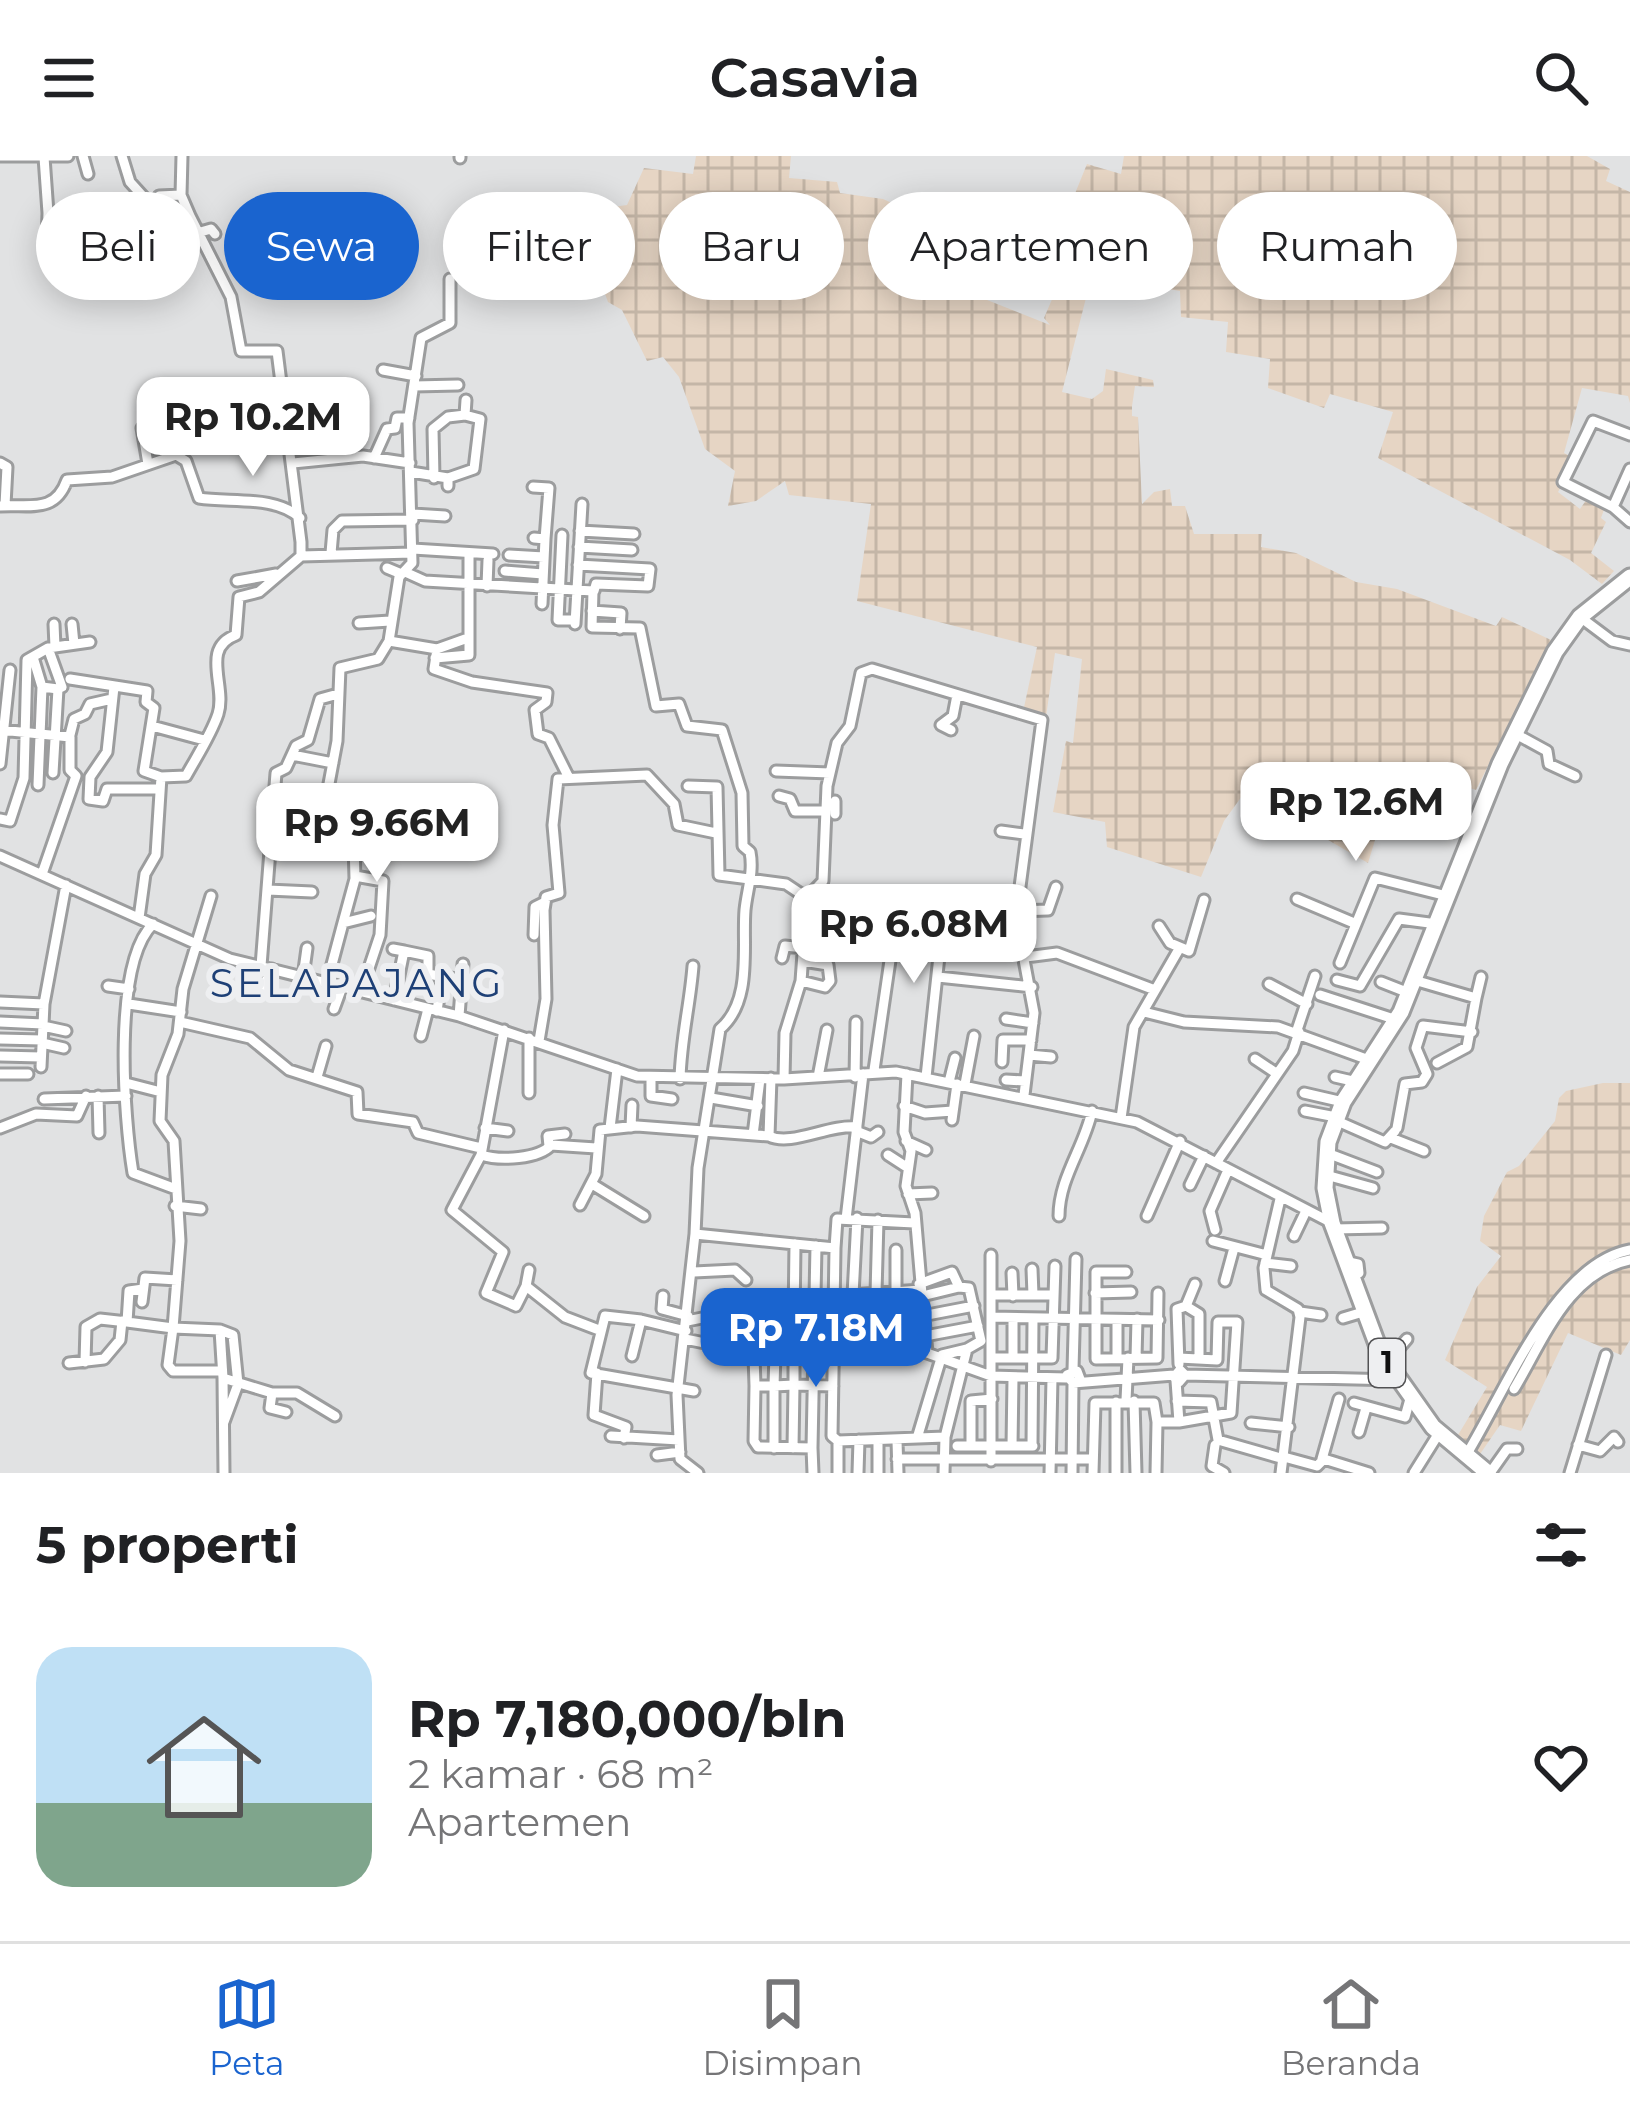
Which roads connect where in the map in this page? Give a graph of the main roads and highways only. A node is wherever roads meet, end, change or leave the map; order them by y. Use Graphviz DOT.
graph roads {
  1 [pos="1630,577"];
  2 [pos="1489,1473"];
  1 -- 2 [label="highway, 1"];
}
